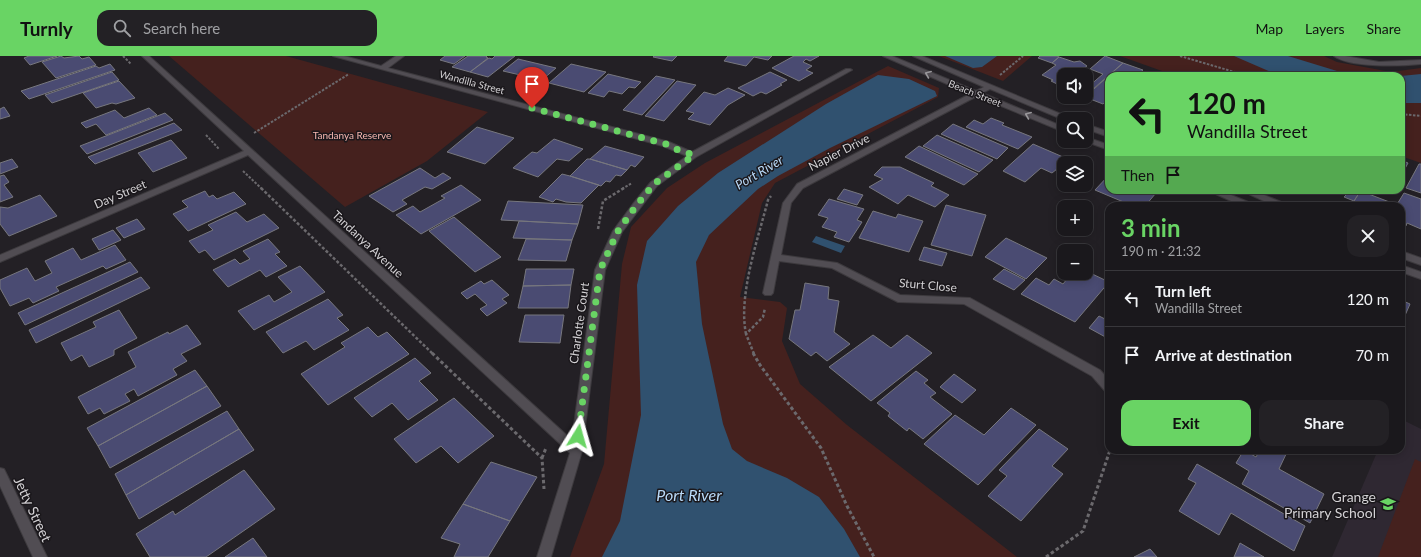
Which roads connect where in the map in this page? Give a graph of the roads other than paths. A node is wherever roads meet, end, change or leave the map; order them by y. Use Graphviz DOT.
graph roads {
  1 [pos="145,56"];
  2 [pos="336,56"];
  3 [pos="401,56"];
  4 [pos="916,56"];
  5 [pos="1337,56"];
  6 [pos="890,57"];
  7 [pos="1421,62"];
  8 [pos="383,68"];
  9 [pos="848,70"];
  10 [pos="989,87"];
  11 [pos="977,94"];
  12 [pos="1057,114"];
  13 [pos="1057,127"];
  14 [pos="1093,129"];
  15 [pos="1105,133"];
  16 [pos="1093,142"];
  17 [pos="1105,146"];
  18 [pos="250,151"];
  19 [pos="694,155"];
  20 [pos="1221,194"];
  21 [pos="1254,194"];
  22 [pos="1240,202"];
  23 [pos="1273,202"];
  24 [pos="1405,256"];
  25 [pos="776,258"];
  26 [pos="0,259"];
  27 [pos="1421,262"];
  28 [pos="1405,270"];
  29 [pos="1421,276"];
  30 [pos="768,294"];
  31 [pos="1105,383"];
  32 [pos="576,451"];
  33 [pos="0,473"];
  34 [pos="40,557"];
  35 [pos="544,557"];
  1 -- 18 [label="street, Tandanya Avenue"];
  2 -- 8 [label="street, Wandilla Street"];
  3 -- 8 [label="street"];
  4 -- 10 [label="street, Beach Street"];
  5 -- 7 [label="street"];
  11 -- 6 [label="street, Beach Street, one-way"];
  8 -- 19 [label="street, Wandilla Street"];
  9 -- 19 [label="street, Charlotte Court"];
  10 -- 11 [label="street, Napier Drive"];
  10 -- 12 [label="street, Beach Street"];
  13 -- 11 [label="street, Beach Street, one-way"];
  11 -- 25 [label="street, Napier Drive"];
  14 -- 15 [label="street"];
  16 -- 17 [label="street"];
  18 -- 26 [label="street, Day Street"];
  18 -- 32 [label="street, Tandanya Avenue"];
  19 -- 32 [label="street, Charlotte Court"];
  20 -- 22 [label="street"];
  21 -- 23 [label="street"];
  24 -- 27 [label="street"];
  25 -- 30 [label="street, Napier Drive"];
  25 -- 31 [label="street, Sturt Close"];
  28 -- 29 [label="street"];
  32 -- 35 [label="street, Charlotte Court"];
  33 -- 34 [label="street, Jetty Street"];
}
